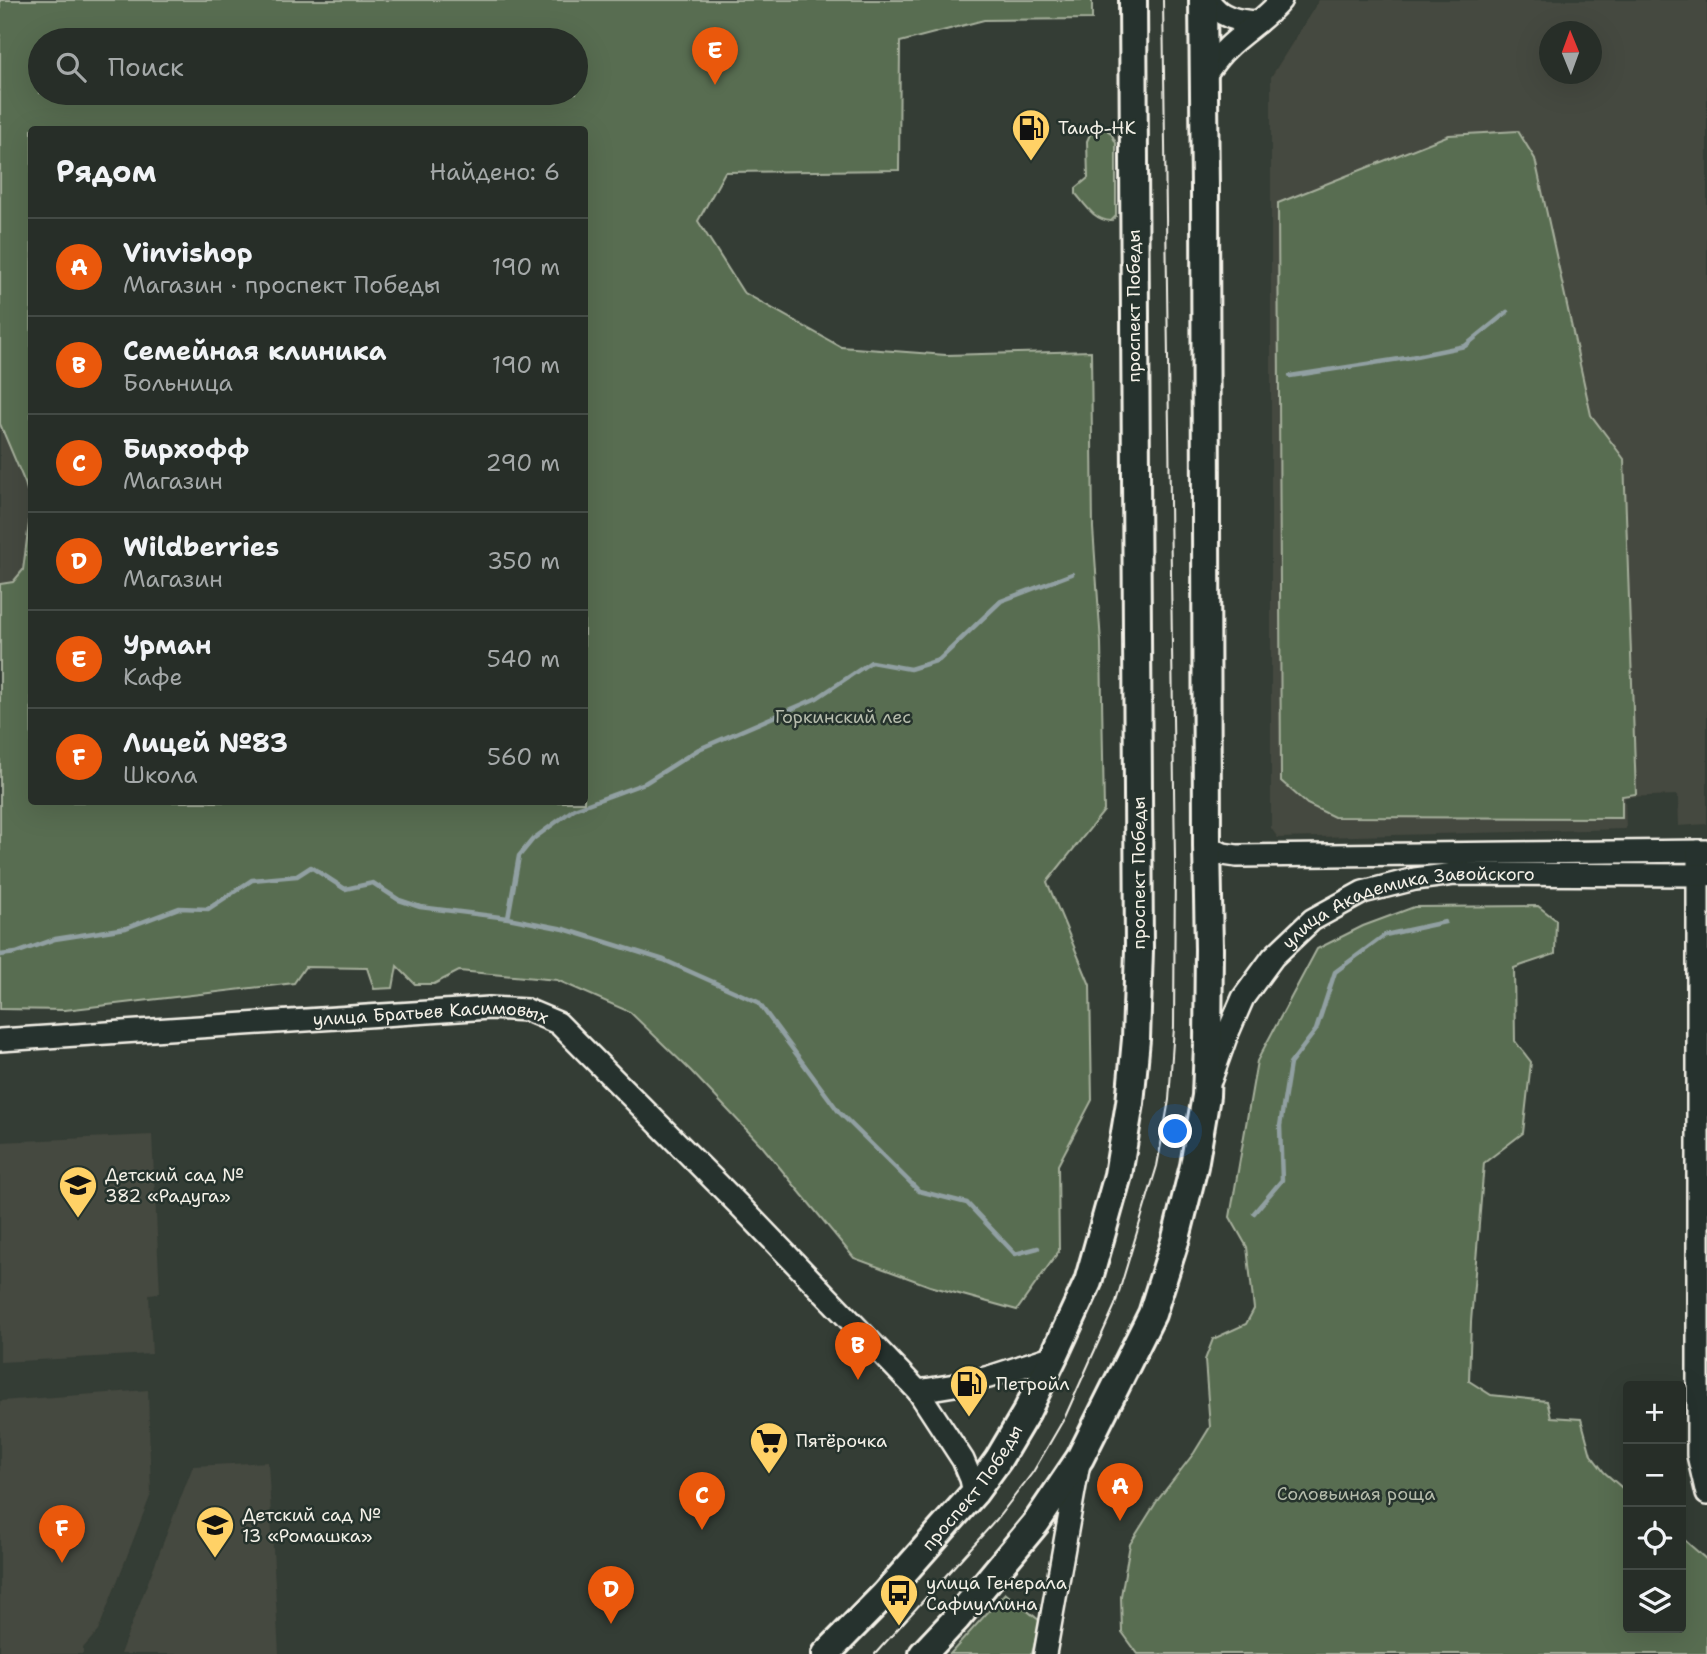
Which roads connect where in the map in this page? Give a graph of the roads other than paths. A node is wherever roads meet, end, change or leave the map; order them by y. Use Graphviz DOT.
graph roads {
  1 [pos="1133,0"];
  2 [pos="1203,0"];
  3 [pos="1209,0"];
  4 [pos="1281,0"];
  5 [pos="1258,22"];
  6 [pos="1203,78"];
  7 [pos="1206,846"];
  8 [pos="1702,851"];
  9 [pos="1702,875"];
  10 [pos="0,1040"];
  11 [pos="1206,1096"];
  12 [pos="1054,1356"];
  13 [pos="918,1391"];
  14 [pos="1080,1458"];
  15 [pos="974,1493"];
  16 [pos="1707,1494"];
  17 [pos="826,1654"];
  18 [pos="923,1654"];
  19 [pos="1045,1654"];
  1 -- 12 [label="main road, проспект Победы"];
  2 -- 6 [label="main road"];
  3 -- 5 [label="street"];
  4 -- 5 [label="street"];
  5 -- 6 [label="street"];
  6 -- 7 [label="main road"];
  7 -- 8 [label="street, улица Академика Завойского"];
  7 -- 11 [label="main road"];
  8 -- 9 [label="street"];
  9 -- 11 [label="street, улица Академика Завойского"];
  9 -- 16 [label="street"];
  10 -- 13 [label="street, улица Братьев Касимовых"];
  11 -- 14 [label="main road"];
  12 -- 13 [label="street"];
  12 -- 15 [label="main road, проспект Победы"];
  13 -- 15 [label="street, улица Братьев Касимовых"];
  14 -- 18 [label="main road"];
  14 -- 19 [label="street"];
  15 -- 17 [label="main road, проспект Победы"];
}
